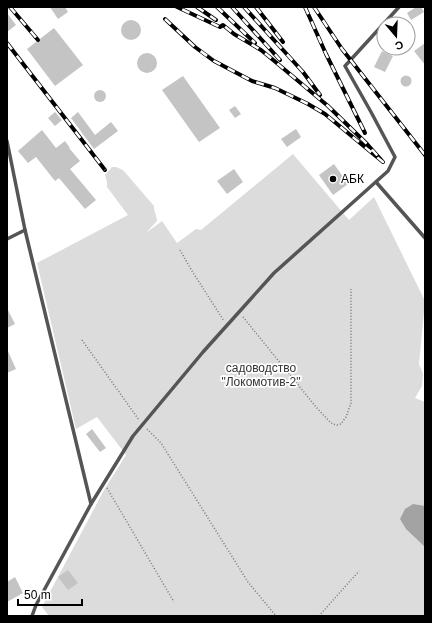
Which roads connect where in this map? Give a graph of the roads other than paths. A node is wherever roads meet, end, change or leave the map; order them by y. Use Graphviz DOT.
graph roads {
  1 [pos="399,7"];
  2 [pos="7,141"];
  3 [pos="376,182"];
  4 [pos="25,230"];
  5 [pos="425,238"];
  6 [pos="7,239"];
  7 [pos="91,504"];
  8 [pos="32,616"];
  1 -- 3 [label="lane"];
  2 -- 4 [label="lane"];
  3 -- 5 [label="lane"];
  3 -- 7 [label="lane"];
  4 -- 6 [label="lane"];
  4 -- 7 [label="lane"];
  7 -- 8 [label="lane"];
}
